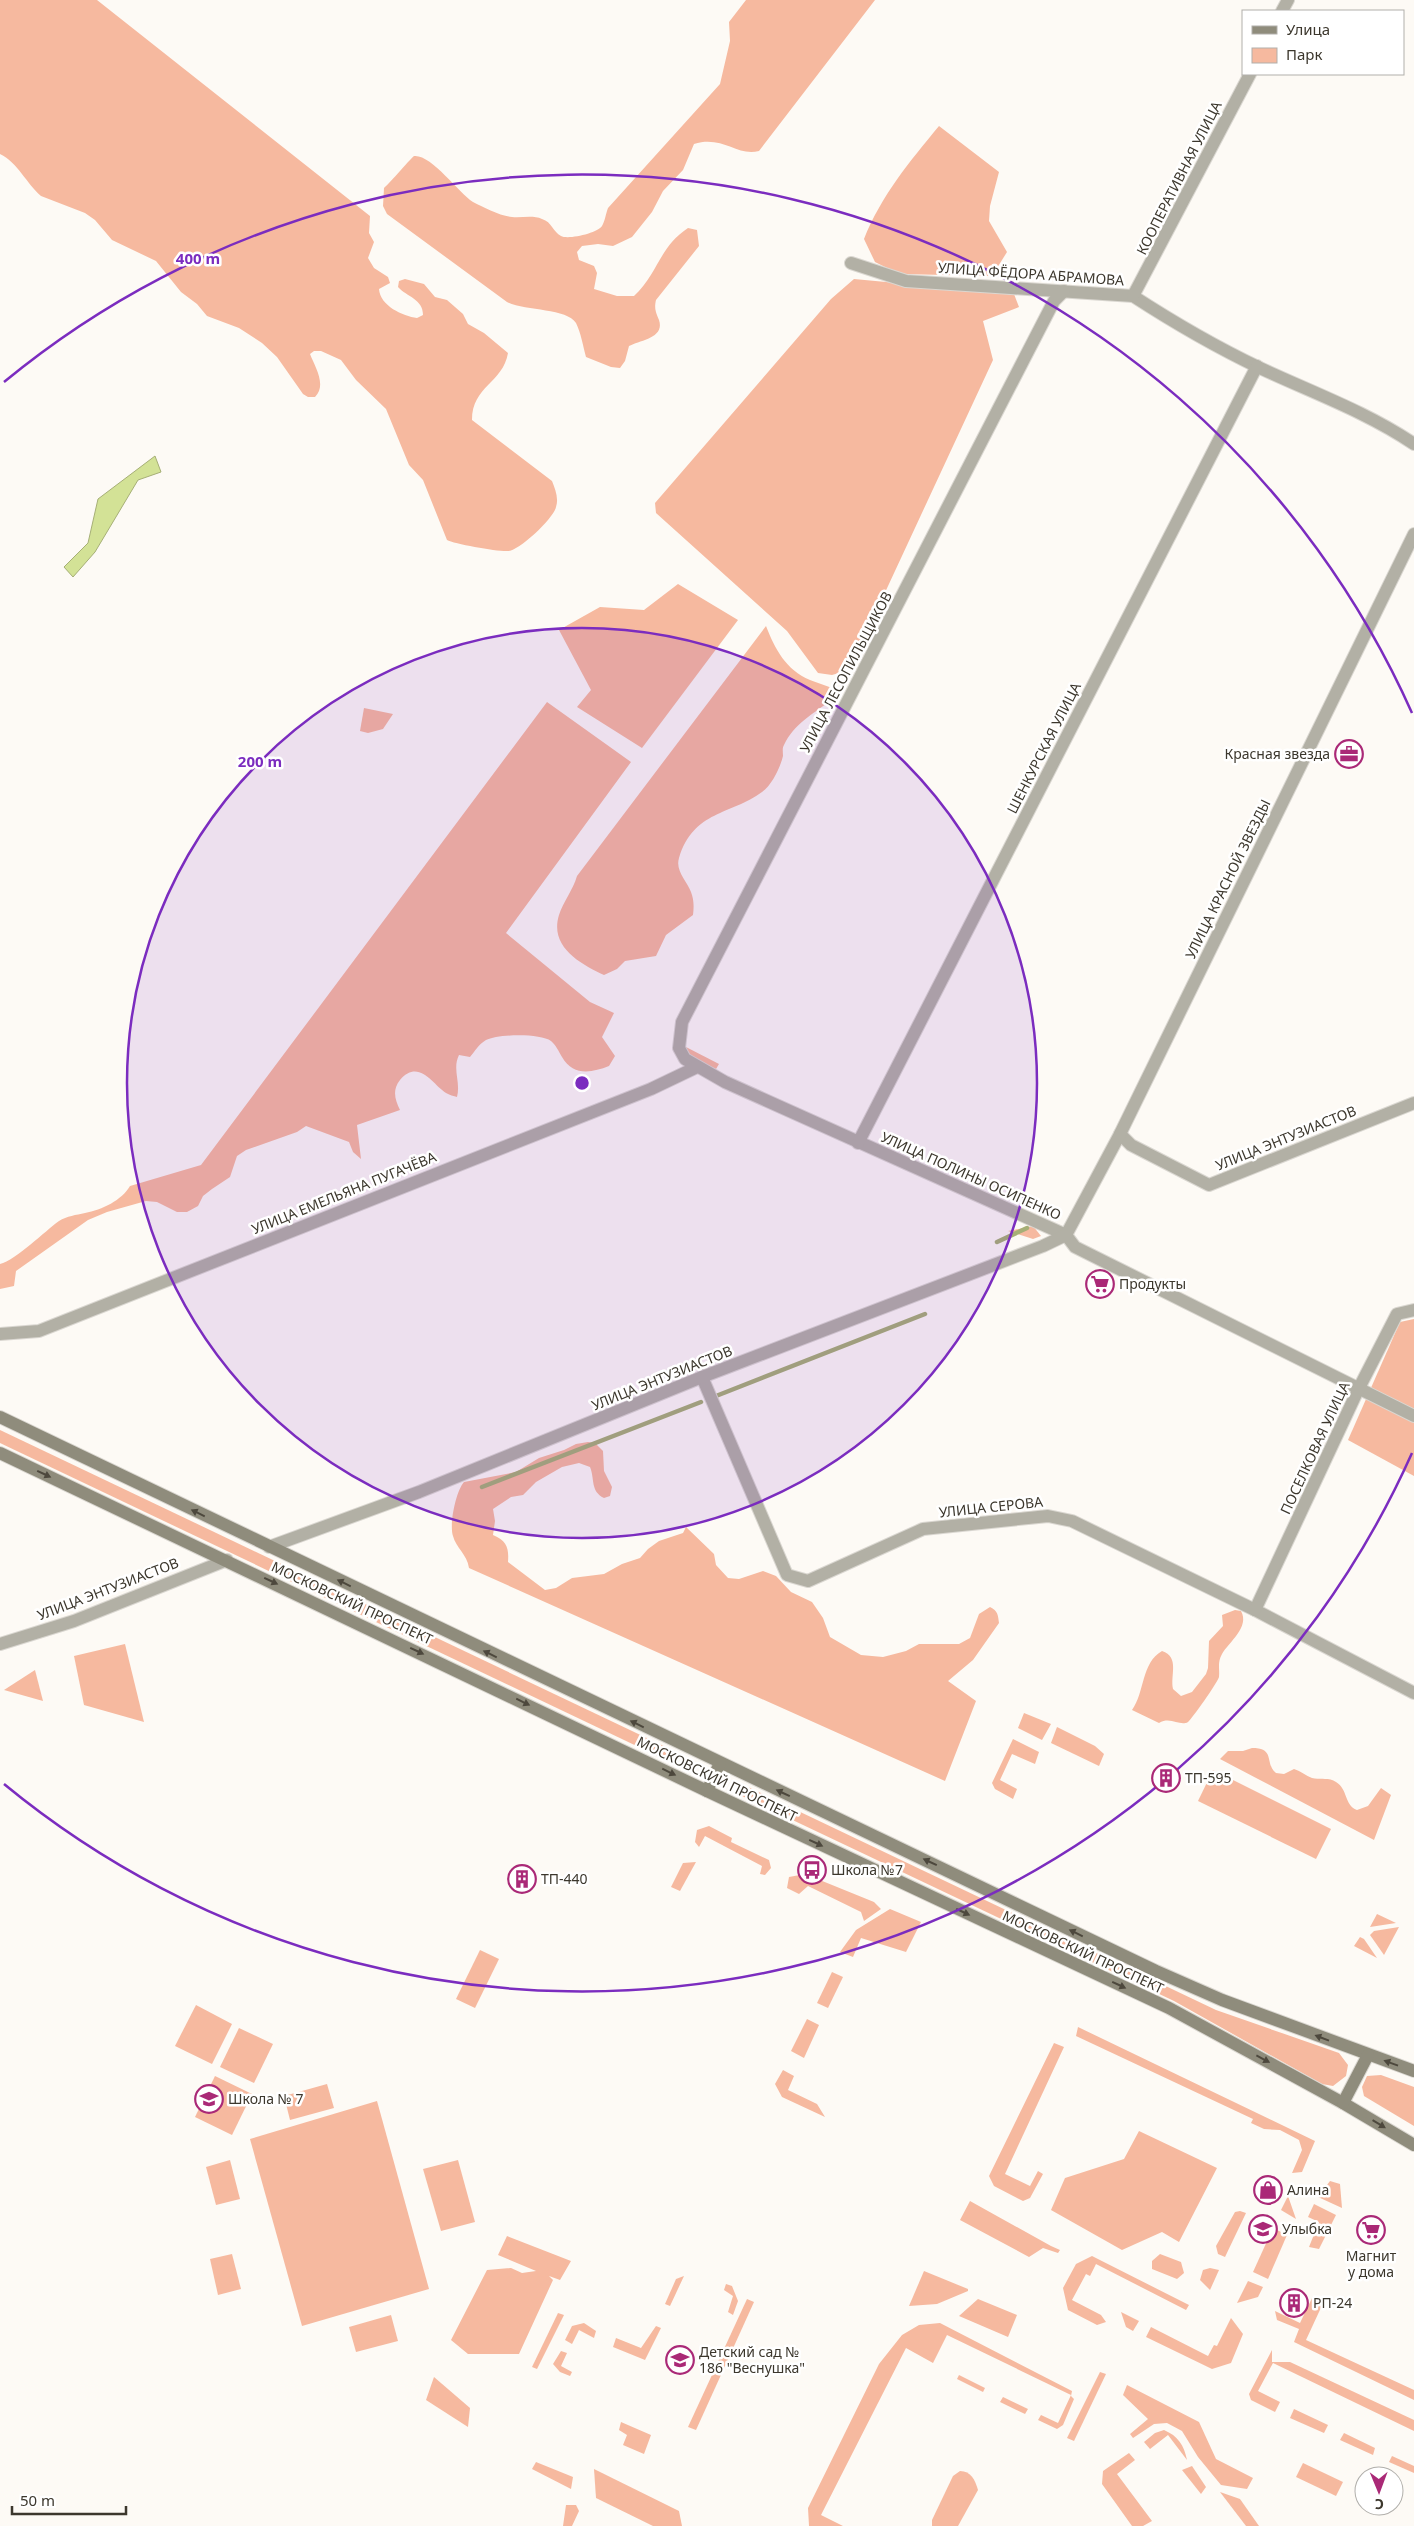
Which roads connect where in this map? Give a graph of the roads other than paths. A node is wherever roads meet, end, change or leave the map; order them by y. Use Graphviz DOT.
graph roads {
  1 [pos="1249,75"];
  2 [pos="851,264"];
  3 [pos="1064,292"];
  4 [pos="1133,296"];
  5 [pos="1257,366"];
  6 [pos="1414,444"];
  7 [pos="1414,534"];
  8 [pos="697,1067"];
  9 [pos="1414,1103"];
  10 [pos="1120,1134"];
  11 [pos="858,1143"];
  12 [pos="1066,1235"];
  13 [pos="1414,1310"];
  14 [pos="0,1334"];
  15 [pos="702,1377"];
  16 [pos="1358,1390"];
  17 [pos="1414,1416"];
  18 [pos="0,1417"];
  19 [pos="0,1453"];
  20 [pos="269,1547"];
  21 [pos="227,1560"];
  22 [pos="1255,1610"];
  23 [pos="0,1644"];
  24 [pos="1414,1693"];
  25 [pos="720,1763"];
  26 [pos="707,1791"];
  27 [pos="1368,2055"];
  28 [pos="1414,2071"];
  29 [pos="1343,2103"];
  30 [pos="1414,2145"];
  1 -- 4 [label="street, КООПЕРАТИВНАЯ УЛИЦА"];
  2 -- 3 [label="street, УЛИЦА ФЁДОРА АБРАМОВА"];
  3 -- 4 [label="street, УЛИЦА ФЁДОРА АБРАМОВА"];
  3 -- 8 [label="street, УЛИЦА ЛЕСОПИЛЬЩИКОВ"];
  4 -- 5 [label="street, УЛИЦА ФЁДОРА АБРАМОВА"];
  5 -- 6 [label="street, УЛИЦА ФЁДОРА АБРАМОВА"];
  5 -- 11 [label="street, ШЕНКУРСКАЯ УЛИЦА"];
  7 -- 10 [label="street, УЛИЦА КРАСНОЙ ЗВЕЗДЫ"];
  8 -- 11 [label="street, УЛИЦА ПОЛИНЫ ОСИПЕНКО"];
  8 -- 14 [label="street, УЛИЦА ЕМЕЛЬЯНА ПУГАЧЁВА"];
  9 -- 10 [label="street, УЛИЦА ЭНТУЗИАСТОВ"];
  10 -- 12 [label="street, УЛИЦА КРАСНОЙ ЗВЕЗДЫ"];
  11 -- 12 [label="street, УЛИЦА ПОЛИНЫ ОСИПЕНКО"];
  12 -- 15 [label="street, УЛИЦА ЭНТУЗИАСТОВ"];
  12 -- 16 [label="street, УЛИЦА ПОЛИНЫ ОСИПЕНКО"];
  13 -- 16 [label="street, ПОСЕЛКОВАЯ УЛИЦА"];
  15 -- 20 [label="street, УЛИЦА ЭНТУЗИАСТОВ"];
  15 -- 22 [label="street, УЛИЦА СЕРОВА"];
  16 -- 17 [label="street, УЛИЦА ПОЛИНЫ ОСИПЕНКО"];
  16 -- 22 [label="street, ПОСЕЛКОВАЯ УЛИЦА"];
  20 -- 18 [label="main road, МОСКОВСКИЙ ПРОСПЕКТ, one-way"];
  19 -- 21 [label="main road, МОСКОВСКИЙ ПРОСПЕКТ, one-way"];
  25 -- 20 [label="main road, МОСКОВСКИЙ ПРОСПЕКТ, one-way"];
  21 -- 23 [label="street, УЛИЦА ЭНТУЗИАСТОВ"];
  21 -- 26 [label="main road, МОСКОВСКИЙ ПРОСПЕКТ, one-way"];
  22 -- 24 [label="street, УЛИЦА СЕРОВА"];
  25 -- 26 [label="main road"];
  27 -- 25 [label="main road, МОСКОВСКИЙ ПРОСПЕКТ, one-way"];
  26 -- 29 [label="main road, МОСКОВСКИЙ ПРОСПЕКТ, one-way"];
  28 -- 27 [label="main road, МОСКОВСКИЙ ПРОСПЕКТ, one-way"];
  27 -- 29 [label="main road"];
  29 -- 30 [label="main road, МОСКОВСКИЙ ПРОСПЕКТ, one-way"];
}
